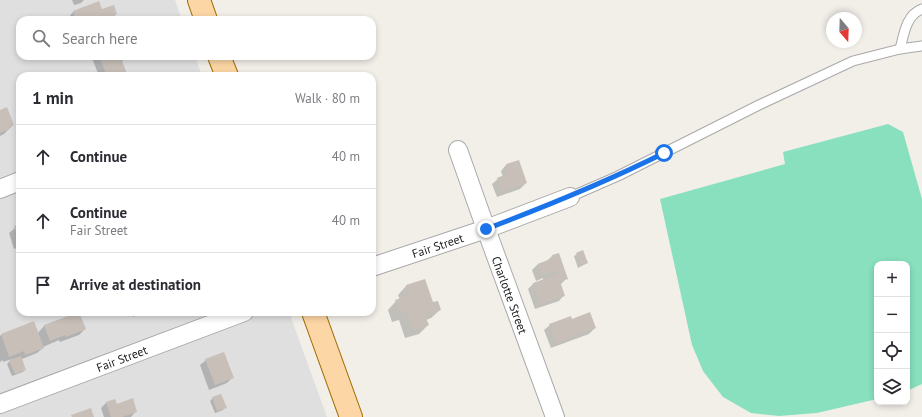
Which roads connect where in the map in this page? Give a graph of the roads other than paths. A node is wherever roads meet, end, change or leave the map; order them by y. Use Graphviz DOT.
graph roads {
  1 [pos="199,0"];
  2 [pos="922,9"];
  3 [pos="205,16"];
  4 [pos="922,46"];
  5 [pos="900,49"];
  6 [pos="221,60"];
  7 [pos="225,72"];
  8 [pos="458,150"];
  9 [pos="16,182"];
  10 [pos="0,188"];
  11 [pos="570,197"];
  12 [pos="486,229"];
  13 [pos="376,266"];
  14 [pos="233,316"];
  15 [pos="314,316"];
  16 [pos="0,404"];
  17 [pos="351,417"];
  18 [pos="555,417"];
  1 -- 3 [label="main road"];
  2 -- 5 [label="lane"];
  4 -- 5 [label="lane"];
  5 -- 11 [label="lane"];
  6 -- 7 [label="main road"];
  8 -- 12 [label="street, Charlotte Street"];
  9 -- 10 [label="street"];
  11 -- 12 [label="street, Fair Street"];
  12 -- 13 [label="street, Fair Street"];
  12 -- 18 [label="street, Charlotte Street"];
  14 -- 16 [label="street, Fair Street"];
  15 -- 17 [label="main road"];
}
